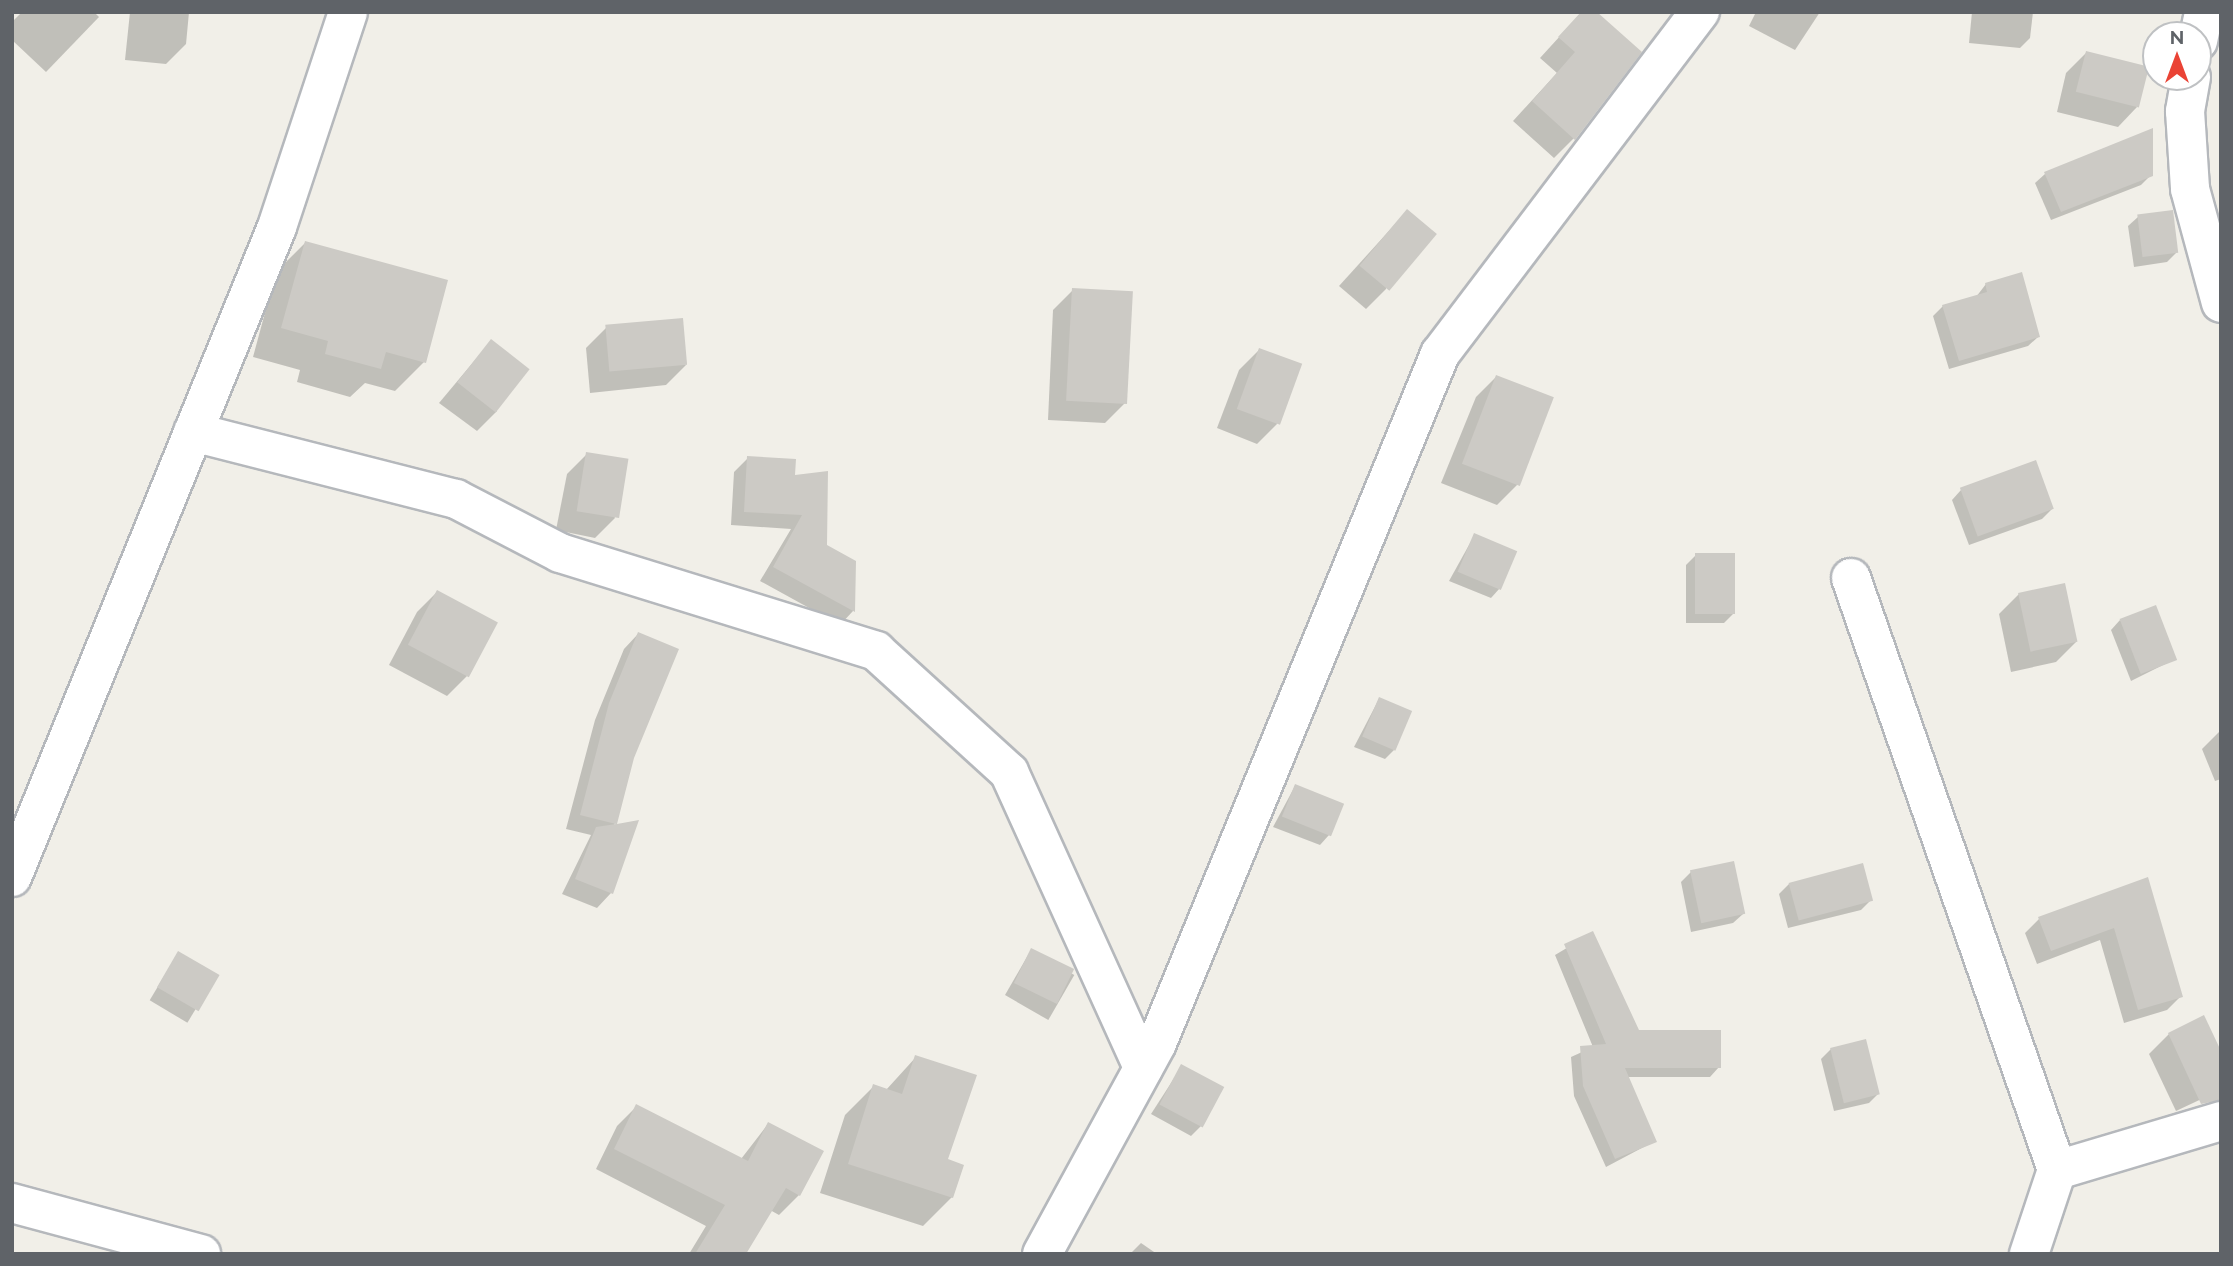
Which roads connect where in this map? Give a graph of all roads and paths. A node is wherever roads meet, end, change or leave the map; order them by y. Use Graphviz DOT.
graph roads {
  1 [pos="348,12"];
  2 [pos="1700,12"];
  3 [pos="2189,91"];
  4 [pos="2221,303"];
  5 [pos="193,432"];
  6 [pos="1851,578"];
  7 [pos="12,877"];
  8 [pos="1143,1068"];
  9 [pos="2221,1121"];
  10 [pos="2057,1170"];
  11 [pos="12,1203"];
  12 [pos="201,1254"];
  13 [pos="1042,1254"];
  14 [pos="2029,1254"];
  1 -- 5 [label="street"];
  2 -- 8 [label="street"];
  3 -- 4 [label="street"];
  5 -- 7 [label="street"];
  5 -- 8 [label="street"];
  6 -- 10 [label="street"];
  8 -- 13 [label="street"];
  9 -- 10 [label="street"];
  10 -- 14 [label="street"];
  11 -- 12 [label="street"];
}
